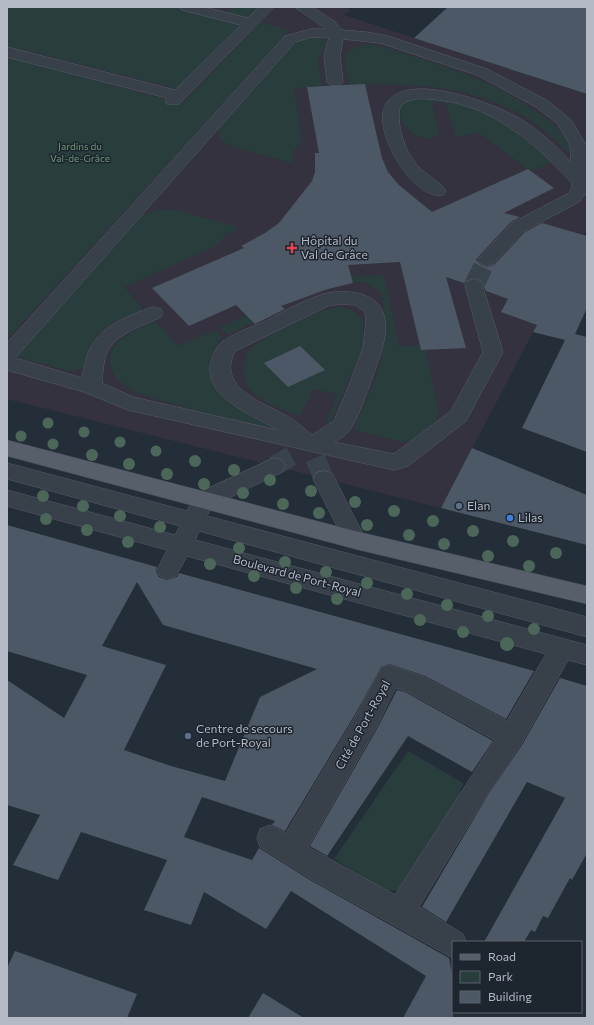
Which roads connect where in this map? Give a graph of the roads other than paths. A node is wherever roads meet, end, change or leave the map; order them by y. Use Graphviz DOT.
graph roads {
  1 [pos="187,7"];
  2 [pos="267,7"];
  3 [pos="302,7"];
  4 [pos="251,23"];
  5 [pos="337,34"];
  6 [pos="7,52"];
  7 [pos="335,82"];
  8 [pos="581,182"];
  9 [pos="437,191"];
  10 [pos="487,260"];
  11 [pos="474,285"];
  12 [pos="154,313"];
  13 [pos="7,355"];
  14 [pos="7,363"];
  15 [pos="91,387"];
  16 [pos="7,448"];
  17 [pos="308,452"];
  18 [pos="274,466"];
  19 [pos="7,472"];
  20 [pos="324,479"];
  21 [pos="7,498"];
  22 [pos="204,500"];
  23 [pos="193,521"];
  24 [pos="355,540"];
  25 [pos="181,545"];
  26 [pos="168,570"];
  27 [pos="587,595"];
  28 [pos="587,626"];
  29 [pos="562,649"];
  30 [pos="587,655"];
  31 [pos="512,736"];
  32 [pos="400,912"];
  33 [pos="452,943"];
  1 -- 4 [label="street"];
  2 -- 4 [label="street"];
  3 -- 5 [label="street"];
  4 -- 6 [label="street"];
  5 -- 7 [label="street"];
  5 -- 8 [label="street"];
  5 -- 13 [label="street"];
  8 -- 9 [label="street"];
  8 -- 10 [label="street"];
  11 -- 17 [label="street"];
  12 -- 15 [label="street"];
  14 -- 15 [label="street"];
  15 -- 17 [label="street"];
  16 -- 22 [label="main road"];
  17 -- 17 [label="street"];
  18 -- 22 [label="street"];
  19 -- 23 [label="street"];
  20 -- 24 [label="street"];
  21 -- 25 [label="street, Boulevard de Port-Royal"];
  22 -- 23 [label="street"];
  22 -- 24 [label="main road"];
  23 -- 25 [label="street"];
  23 -- 28 [label="street"];
  24 -- 27 [label="main road"];
  25 -- 26 [label="street"];
  25 -- 29 [label="street, Boulevard de Port-Royal"];
  29 -- 30 [label="street, Boulevard de Port-Royal"];
  29 -- 31 [label="street"];
  31 -- 32 [label="street"];
  31 -- 32 [label="street, Cité de Port-Royal"];
  32 -- 33 [label="street, Cité de Port-Royal"];
}
